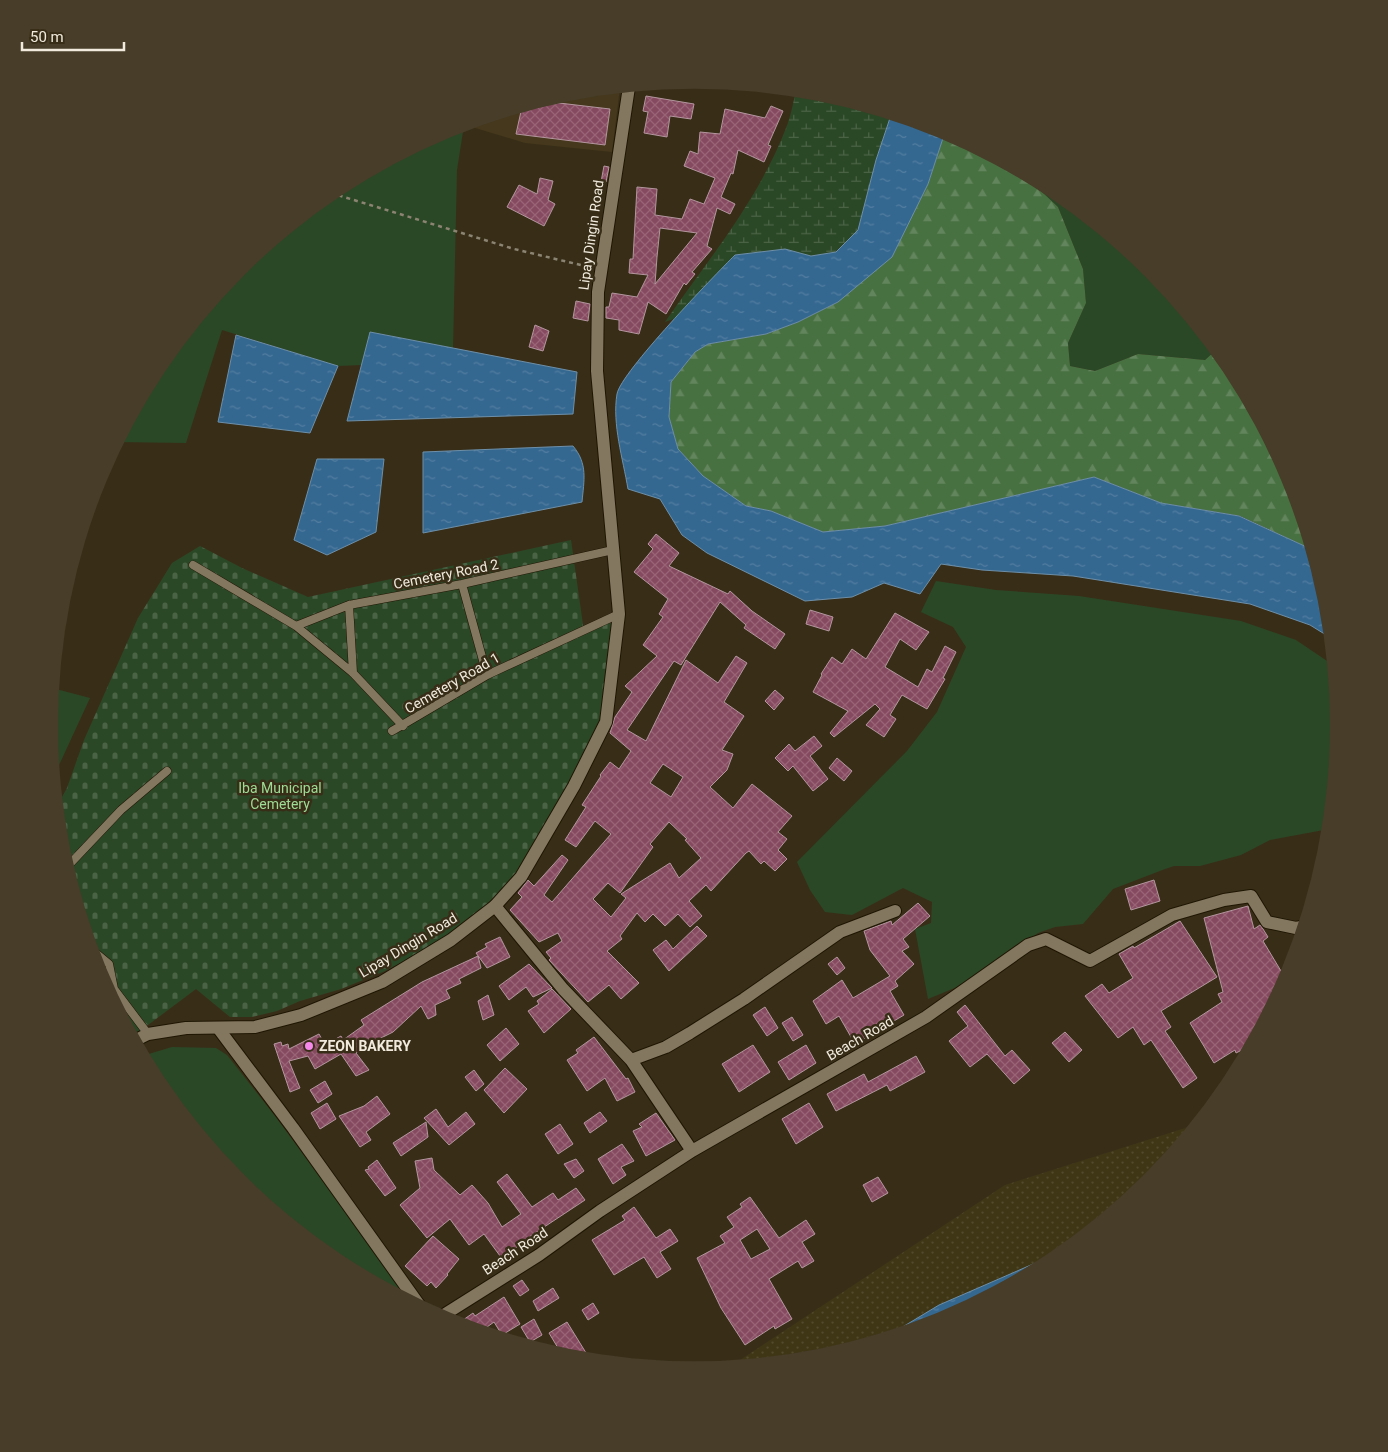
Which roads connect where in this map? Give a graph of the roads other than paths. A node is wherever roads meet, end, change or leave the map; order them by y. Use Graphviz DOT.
graph roads {
  1 [pos="628,93"];
  2 [pos="613,550"];
  3 [pos="193,565"];
  4 [pos="462,584"];
  5 [pos="349,605"];
  6 [pos="619,614"];
  7 [pos="296,626"];
  8 [pos="353,673"];
  9 [pos="487,675"];
  10 [pos="403,726"];
  11 [pos="392,731"];
  12 [pos="166,771"];
  13 [pos="72,861"];
  14 [pos="495,906"];
  15 [pos="895,911"];
  16 [pos="1298,927"];
  17 [pos="101,958"];
  18 [pos="114,987"];
  19 [pos="115,991"];
  20 [pos="218,1028"];
  21 [pos="148,1034"];
  22 [pos="140,1038"];
  23 [pos="631,1060"];
  24 [pos="692,1151"];
  25 [pos="414,1298"];
  26 [pos="448,1313"];
  1 -- 2 [label="street, Lipay Dingin Road"];
  2 -- 4 [label="lane, Cemetery Road 2"];
  2 -- 6 [label="street, Lipay Dingin Road"];
  3 -- 7 [label="lane, Cemetery Road 1"];
  4 -- 5 [label="lane, Cemetery Road 2"];
  4 -- 9 [label="lane"];
  5 -- 7 [label="lane, Cemetery Road 2"];
  5 -- 8 [label="lane"];
  6 -- 9 [label="lane, Cemetery Road 1"];
  6 -- 14 [label="street, Lipay Dingin Road"];
  7 -- 8 [label="lane, Cemetery Road 1"];
  8 -- 10 [label="lane, Cemetery Road 1"];
  9 -- 10 [label="lane, Cemetery Road 1"];
  10 -- 11 [label="lane"];
  12 -- 13 [label="lane"];
  14 -- 20 [label="street, Lipay Dingin Road"];
  14 -- 23 [label="street"];
  15 -- 23 [label="street"];
  16 -- 24 [label="street, Beach Road"];
  17 -- 18 [label="lane"];
  19 -- 21 [label="lane"];
  20 -- 21 [label="street, Lipay Dingin Road"];
  20 -- 25 [label="street"];
  21 -- 22 [label="street, Lipay Dingin Road"];
  23 -- 24 [label="street"];
  24 -- 26 [label="street, Beach Road"];
}
